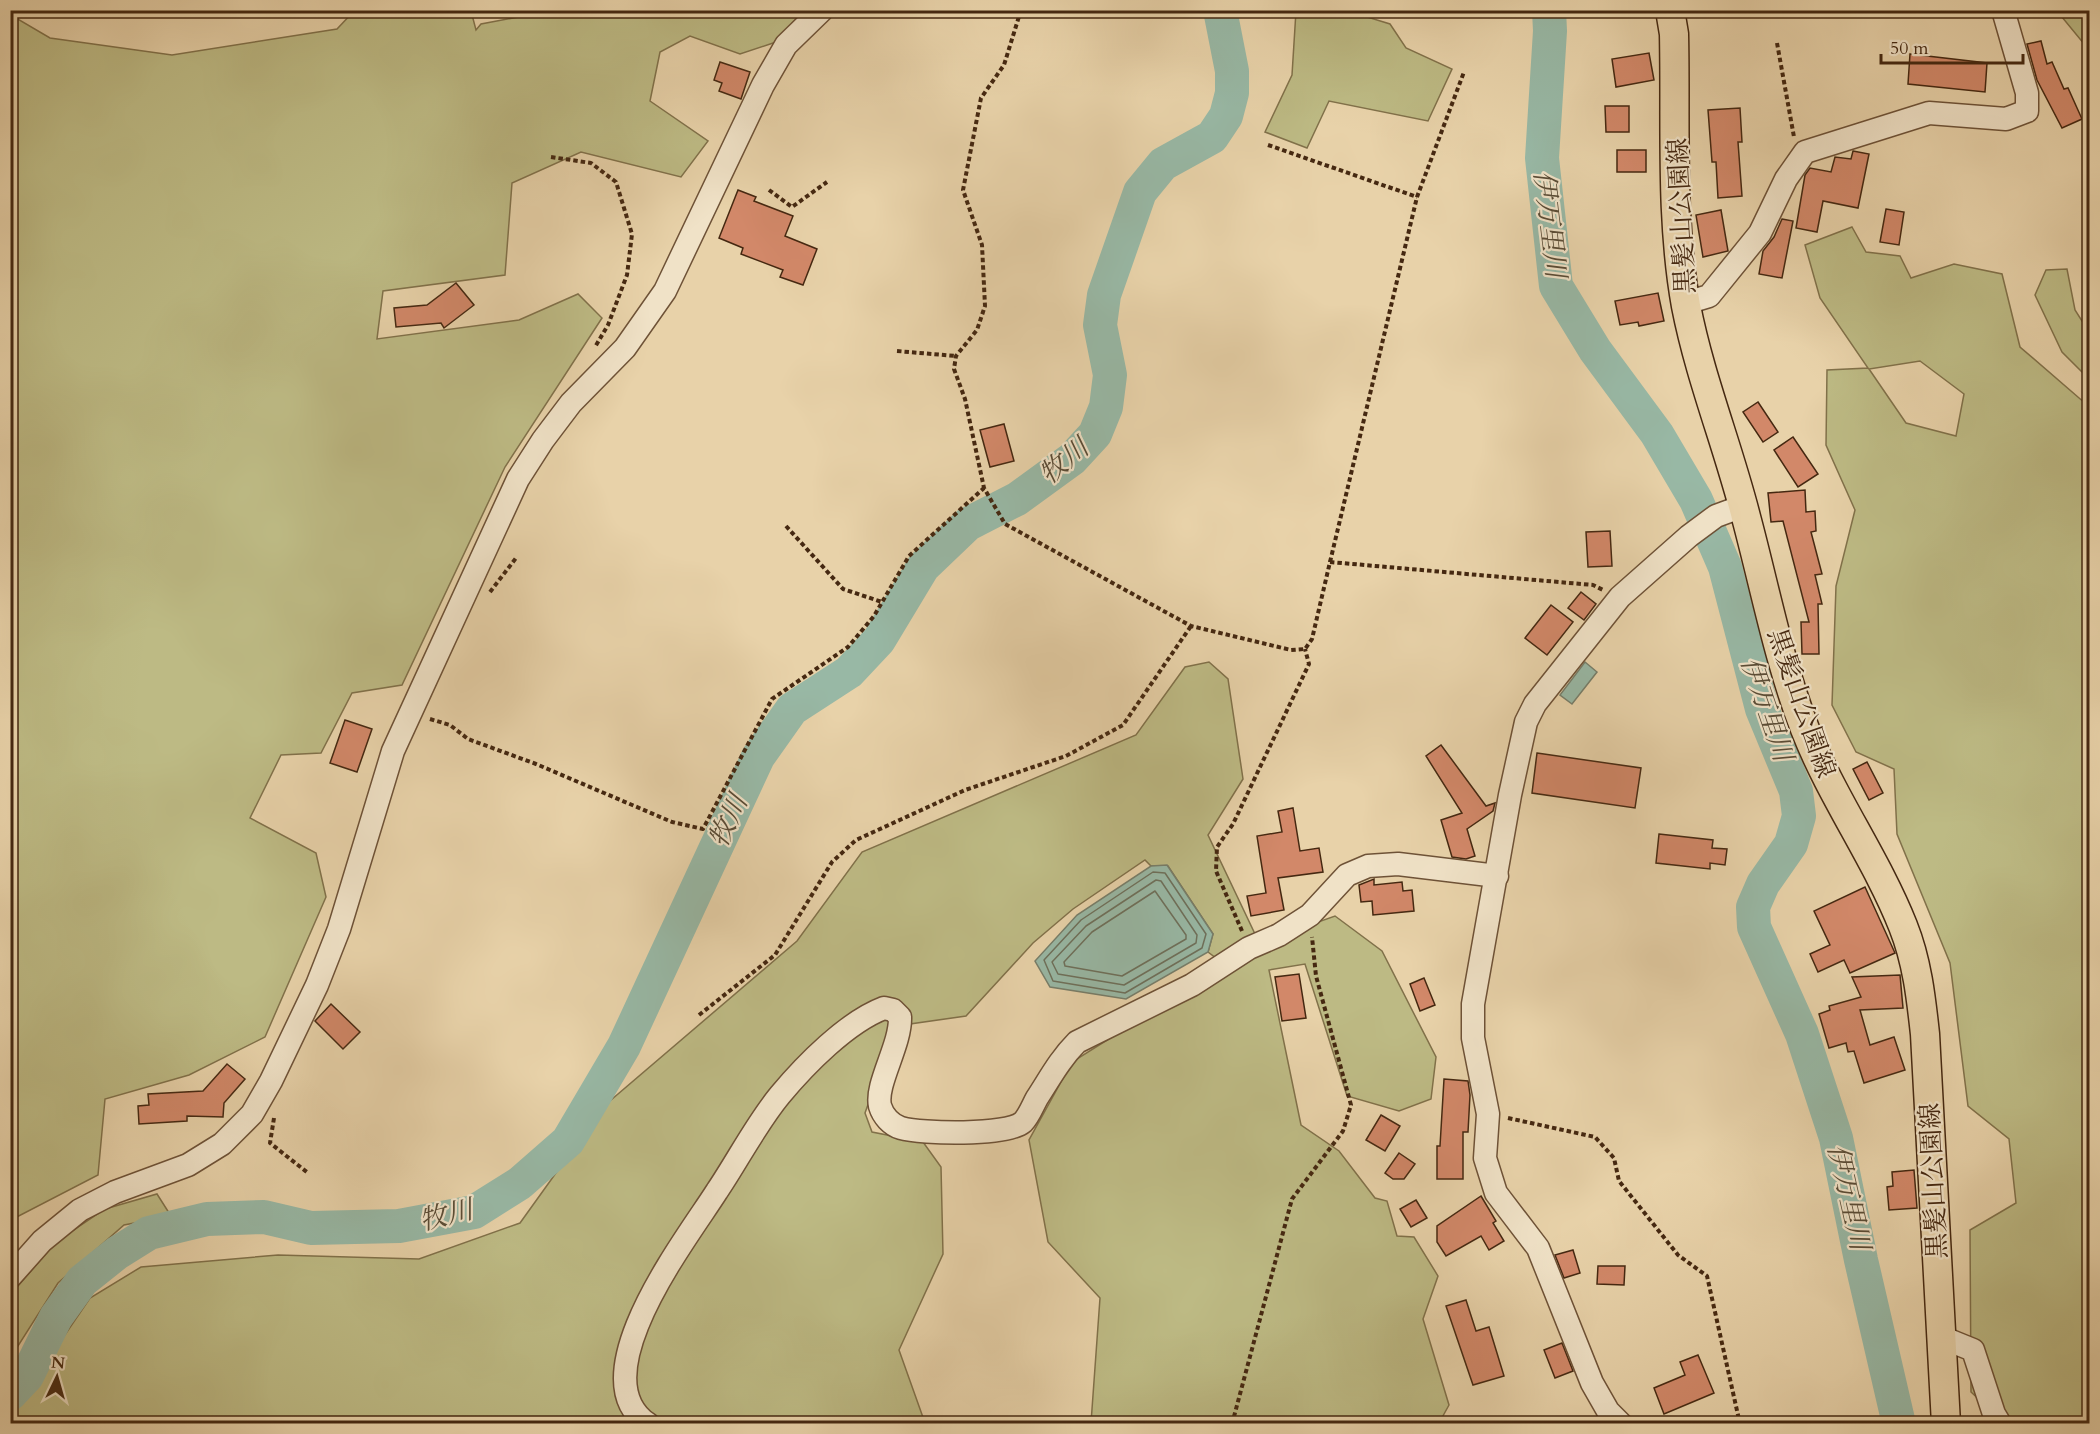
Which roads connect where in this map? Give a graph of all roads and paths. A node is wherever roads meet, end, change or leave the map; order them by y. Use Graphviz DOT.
graph roads {
  1 [pos="822,10"];
  2 [pos="1021,10"];
  3 [pos="1670,10"];
  4 [pos="2003,10"];
  5 [pos="1777,43"];
  6 [pos="1464,72"];
  7 [pos="1268,145"];
  8 [pos="1805,152"];
  9 [pos="551,157"];
  10 [pos="827,182"];
  11 [pos="769,190"];
  12 [pos="1417,197"];
  13 [pos="1686,303"];
  14 [pos="897,351"];
  15 [pos="591,354"];
  16 [pos="956,356"];
  17 [pos="984,488"];
  18 [pos="1743,506"];
  19 [pos="786,526"];
  20 [pos="1330,562"];
  21 [pos="1620,597"];
  22 [pos="882,602"];
  23 [pos="1191,626"];
  24 [pos="1305,649"];
  25 [pos="409,713"];
  26 [pos="1497,876"];
  27 [pos="1310,915"];
  28 [pos="1249,948"];
  29 [pos="699,1015"];
  30 [pos="271,1081"];
  31 [pos="1488,1114"];
  32 [pos="308,1173"];
  33 [pos="10,1277"];
  34 [pos="1941,1337"];
  35 [pos="648,1424"];
  36 [pos="1232,1424"];
  37 [pos="1621,1424"];
  38 [pos="1740,1424"];
  39 [pos="1946,1424"];
  40 [pos="2000,1424"];
  1 -- 25 [label="street"];
  2 -- 16 [label="path"];
  3 -- 13 [label="main road, 黒髪山公園線"];
  4 -- 8 [label="street"];
  5 -- 8 [label="path"];
  6 -- 12 [label="path"];
  7 -- 12 [label="path"];
  8 -- 13 [label="street"];
  9 -- 15 [label="path"];
  10 -- 11 [label="path"];
  12 -- 20 [label="path"];
  13 -- 18 [label="main road, 黒髪山公園線"];
  14 -- 16 [label="path"];
  16 -- 17 [label="path"];
  17 -- 22 [label="path"];
  17 -- 23 [label="path"];
  18 -- 21 [label="street"];
  18 -- 34 [label="main road, 黒髪山公園線"];
  19 -- 22 [label="path"];
  20 -- 21 [label="path"];
  20 -- 24 [label="path"];
  21 -- 26 [label="street"];
  22 -- 25 [label="path"];
  23 -- 24 [label="path"];
  23 -- 29 [label="path"];
  24 -- 28 [label="path"];
  25 -- 30 [label="street"];
  26 -- 27 [label="street"];
  26 -- 31 [label="street"];
  27 -- 28 [label="street"];
  27 -- 36 [label="path"];
  28 -- 35 [label="street"];
  30 -- 32 [label="path"];
  30 -- 33 [label="street"];
  31 -- 37 [label="street"];
  31 -- 38 [label="path"];
  34 -- 39 [label="main road, 黒髪山公園線"];
  34 -- 40 [label="street"];
}
